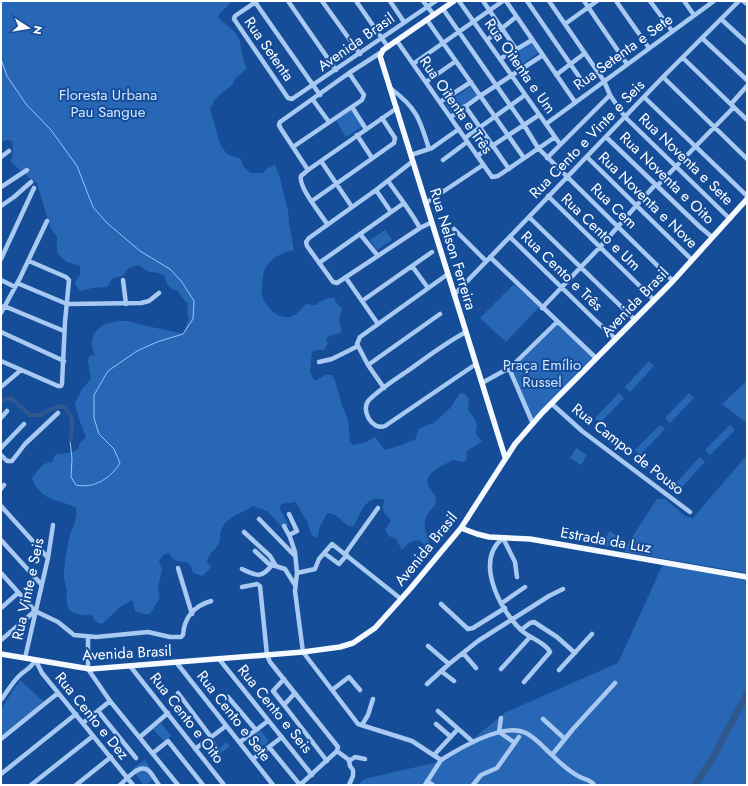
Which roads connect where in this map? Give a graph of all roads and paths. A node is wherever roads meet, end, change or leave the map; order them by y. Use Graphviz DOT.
graph roads {
  1 [pos="288,1"];
  2 [pos="322,1"];
  3 [pos="356,1"];
  4 [pos="390,1"];
  5 [pos="424,1"];
  6 [pos="436,1"];
  7 [pos="454,1"];
  8 [pos="459,1"];
  9 [pos="482,1"];
  10 [pos="504,1"];
  11 [pos="527,1"];
  12 [pos="549,1"];
  13 [pos="584,1"];
  14 [pos="597,1"];
  15 [pos="616,1"];
  16 [pos="650,1"];
  17 [pos="684,1"];
  18 [pos="714,1"];
  19 [pos="740,1"];
  20 [pos="744,1"];
  21 [pos="256,2"];
  22 [pos="747,4"];
  23 [pos="428,7"];
  24 [pos="588,7"];
  25 [pos="443,9"];
  26 [pos="489,11"];
  27 [pos="434,15"];
  28 [pos="694,15"];
  29 [pos="516,17"];
  30 [pos="721,19"];
  31 [pos="427,20"];
  32 [pos="474,21"];
  33 [pos="404,22"];
  34 [pos="565,24"];
  35 [pos="502,29"];
  36 [pos="672,31"];
  37 [pos="459,32"];
  38 [pos="702,38"];
  39 [pos="382,39"];
  40 [pos="487,40"];
  41 [pos="532,40"];
  42 [pos="398,41"];
  43 [pos="747,42"];
  44 [pos="443,43"];
  45 [pos="649,48"];
  46 [pos="384,50"];
  47 [pos="514,51"];
  48 [pos="585,53"];
  49 [pos="360,54"];
  50 [pos="543,55"];
  51 [pos="683,58"];
  52 [pos="500,59"];
  53 [pos="456,61"];
  54 [pos="413,64"];
  55 [pos="570,64"];
  56 [pos="627,64"];
  57 [pos="523,68"];
  58 [pos="336,70"];
  59 [pos="349,73"];
  60 [pos="512,75"];
  61 [pos="556,75"];
  62 [pos="663,77"];
  63 [pos="580,78"];
  64 [pos="747,80"];
  65 [pos="604,81"];
  66 [pos="426,82"];
  67 [pos="471,82"];
  68 [pos="314,85"];
  69 [pos="496,86"];
  70 [pos="747,86"];
  71 [pos="390,88"];
  72 [pos="320,95"];
  73 [pos="525,95"];
  74 [pos="610,95"];
  75 [pos="480,96"];
  76 [pos="644,97"];
  77 [pos="288,98"];
  78 [pos="313,100"];
  79 [pos="440,102"];
  80 [pos="575,102"];
  81 [pos="510,105"];
  82 [pos="732,105"];
  83 [pos="465,106"];
  84 [pos="352,107"];
  85 [pos="396,108"];
  86 [pos="539,115"];
  87 [pos="450,117"];
  88 [pos="494,117"];
  89 [pos="625,117"];
  90 [pos="382,118"];
  91 [pos="747,120"];
  92 [pos="329,122"];
  93 [pos="524,124"];
  94 [pos="546,124"];
  95 [pos="714,126"];
  96 [pos="480,127"];
  97 [pos="366,129"];
  98 [pos="459,129"];
  99 [pos="357,135"];
  100 [pos="508,136"];
  101 [pos="555,137"];
  102 [pos="606,137"];
  103 [pos="466,140"];
  104 [pos="560,144"];
  105 [pos="493,146"];
  106 [pos="292,147"];
  107 [pos="695,147"];
  108 [pos="538,148"];
  109 [pos="429,149"];
  110 [pos="9,151"];
  111 [pos="477,156"];
  112 [pos="1,157"];
  113 [pos="587,157"];
  114 [pos="372,158"];
  115 [pos="412,158"];
  116 [pos="524,158"];
  117 [pos="548,158"];
  118 [pos="747,159"];
  119 [pos="321,160"];
  120 [pos="443,160"];
  121 [pos="483,165"];
  122 [pos="676,166"];
  123 [pos="509,169"];
  124 [pos="27,170"];
  125 [pos="308,170"];
  126 [pos="568,178"];
  127 [pos="388,181"];
  128 [pos="31,182"];
  129 [pos="336,183"];
  130 [pos="656,186"];
  131 [pos="1,187"];
  132 [pos="34,188"];
  133 [pos="376,190"];
  134 [pos="548,196"];
  135 [pos="747,198"];
  136 [pos="312,201"];
  137 [pos="426,203"];
  138 [pos="404,204"];
  139 [pos="1,206"];
  140 [pos="636,206"];
  141 [pos="352,207"];
  142 [pos="391,212"];
  143 [pos="529,217"];
  144 [pos="730,219"];
  145 [pos="47,221"];
  146 [pos="432,222"];
  147 [pos="327,224"];
  148 [pos="618,227"];
  149 [pos="420,228"];
  150 [pos="454,229"];
  151 [pos="360,234"];
  152 [pos="712,237"];
  153 [pos="510,238"];
  154 [pos="600,247"];
  155 [pos="432,252"];
  156 [pos="378,256"];
  157 [pos="1,259"];
  158 [pos="488,259"];
  159 [pos="692,260"];
  160 [pos="29,261"];
  161 [pos="319,263"];
  162 [pos="412,266"];
  163 [pos="580,267"];
  164 [pos="448,274"];
  165 [pos="346,278"];
  166 [pos="1,280"];
  167 [pos="123,280"];
  168 [pos="673,281"];
  169 [pos="16,285"];
  170 [pos="428,288"];
  171 [pos="562,288"];
  172 [pos="159,293"];
  173 [pos="454,295"];
  174 [pos="654,300"];
  175 [pos="362,301"];
  176 [pos="67,304"];
  177 [pos="126,304"];
  178 [pos="542,308"];
  179 [pos="2,309"];
  180 [pos="440,314"];
  181 [pos="635,320"];
  182 [pos="557,322"];
  183 [pos="378,324"];
  184 [pos="64,331"];
  185 [pos="1,332"];
  186 [pos="466,332"];
  187 [pos="616,338"];
  188 [pos="358,345"];
  189 [pos="596,358"];
  190 [pos="1,361"];
  191 [pos="64,361"];
  192 [pos="319,362"];
  193 [pos="476,364"];
  194 [pos="368,365"];
  195 [pos="509,368"];
  196 [pos="21,370"];
  197 [pos="482,383"];
  198 [pos="1,387"];
  199 [pos="384,388"];
  200 [pos="552,404"];
  201 [pos="7,411"];
  202 [pos="58,413"];
  203 [pos="1,418"];
  204 [pos="24,424"];
  205 [pos="532,424"];
  206 [pos="1,448"];
  207 [pos="1,455"];
  208 [pos="505,457"];
  209 [pos="1,506"];
  210 [pos="378,508"];
  211 [pos="690,512"];
  212 [pos="289,514"];
  213 [pos="259,519"];
  214 [pos="53,525"];
  215 [pos="284,526"];
  216 [pos="461,528"];
  217 [pos="244,532"];
  218 [pos="289,535"];
  219 [pos="503,538"];
  220 [pos="1,540"];
  221 [pos="255,551"];
  222 [pos="324,553"];
  223 [pos="346,555"];
  224 [pos="295,556"];
  225 [pos="48,558"];
  226 [pos="274,566"];
  227 [pos="178,568"];
  228 [pos="242,569"];
  229 [pos="1,573"];
  230 [pos="297,573"];
  231 [pos="517,577"];
  232 [pos="747,577"];
  233 [pos="41,584"];
  234 [pos="295,585"];
  235 [pos="242,587"];
  236 [pos="525,587"];
  237 [pos="564,589"];
  238 [pos="18,593"];
  239 [pos="401,599"];
  240 [pos="211,601"];
  241 [pos="502,603"];
  242 [pos="441,604"];
  243 [pos="1,608"];
  244 [pos="505,608"];
  245 [pos="35,611"];
  246 [pos="192,614"];
  247 [pos="513,620"];
  248 [pos="521,630"];
  249 [pos="592,634"];
  250 [pos="88,637"];
  251 [pos="530,637"];
  252 [pos="1,640"];
  253 [pos="428,646"];
  254 [pos="302,652"];
  255 [pos="575,652"];
  256 [pos="463,653"];
  257 [pos="1,654"];
  258 [pos="267,654"];
  259 [pos="25,658"];
  260 [pos="219,658"];
  261 [pos="36,660"];
  262 [pos="176,662"];
  263 [pos="448,664"];
  264 [pos="130,666"];
  265 [pos="476,668"];
  266 [pos="88,669"];
  267 [pos="502,669"];
  268 [pos="441,670"];
  269 [pos="559,670"];
  270 [pos="284,679"];
  271 [pos="454,681"];
  272 [pos="524,682"];
  273 [pos="615,683"];
  274 [pos="427,684"];
  275 [pos="332,690"];
  276 [pos="360,690"];
  277 [pos="58,693"];
  278 [pos="296,693"];
  279 [pos="178,694"];
  280 [pos="228,697"];
  281 [pos="373,699"];
  282 [pos="1,700"];
  283 [pos="110,701"];
  284 [pos="284,704"];
  285 [pos="98,711"];
  286 [pos="438,711"];
  287 [pos="76,714"];
  288 [pos="168,714"];
  289 [pos="501,718"];
  290 [pos="543,719"];
  291 [pos="268,721"];
  292 [pos="83,723"];
  293 [pos="436,724"];
  294 [pos="362,725"];
  295 [pos="226,726"];
  296 [pos="458,729"];
  297 [pos="256,730"];
  298 [pos="499,732"];
  299 [pos="93,736"];
  300 [pos="140,737"];
  301 [pos="211,737"];
  302 [pos="451,737"];
  303 [pos="519,737"];
  304 [pos="282,738"];
  305 [pos="1,739"];
  306 [pos="566,739"];
  307 [pos="240,742"];
  308 [pos="473,742"];
  309 [pos="515,743"];
  310 [pos="269,747"];
  311 [pos="195,749"];
  312 [pos="337,751"];
  313 [pos="153,753"];
  314 [pos="434,755"];
  315 [pos="552,755"];
  316 [pos="111,757"];
  317 [pos="136,758"];
  318 [pos="253,759"];
  319 [pos="365,759"];
  320 [pos="441,760"];
  321 [pos="326,761"];
  322 [pos="349,761"];
  323 [pos="1,774"];
  324 [pos="312,775"];
  325 [pos="128,779"];
  326 [pos="426,783"];
  327 [pos="31,785"];
  328 [pos="76,785"];
  329 [pos="120,785"];
  330 [pos="133,785"];
  331 [pos="159,785"];
  332 [pos="178,785"];
  333 [pos="203,785"];
  334 [pos="224,785"];
  335 [pos="273,785"];
  336 [pos="349,785"];
  337 [pos="433,785"];
  338 [pos="473,785"];
  339 [pos="594,785"];
  1 -- 58 [label="street"];
  2 -- 49 [label="street"];
  3 -- 39 [label="street"];
  4 -- 33 [label="street"];
  5 -- 23 [label="street"];
  6 -- 23 [label="street, Avenida Brasil"];
  7 -- 25 [label="main road"];
  8 -- 32 [label="street, Rua Oitenta e Um"];
  9 -- 26 [label="street"];
  10 -- 26 [label="street"];
  10 -- 29 [label="street"];
  11 -- 55 [label="street"];
  12 -- 34 [label="street, Rua Noventa e Sete"];
  13 -- 24 [label="street"];
  14 -- 24 [label="street"];
  15 -- 45 [label="street"];
  16 -- 36 [label="street"];
  17 -- 28 [label="street"];
  18 -- 28 [label="street, Rua Setenta e Sete"];
  19 -- 30 [label="street, Rua Cento e Vinte e Seis"];
  20 -- 22 [label="street"];
  21 -- 68 [label="street"];
  21 -- 77 [label="street, Rua Setenta"];
  23 -- 27 [label="street"];
  23 -- 33 [label="street, Avenida Brasil"];
  24 -- 34 [label="street"];
  24 -- 56 [label="street"];
  25 -- 27 [label="main road"];
  25 -- 37 [label="street, Rua Cem"];
  26 -- 32 [label="street"];
  26 -- 35 [label="street"];
  27 -- 31 [label="main road"];
  28 -- 36 [label="street, Rua Setenta e Sete"];
  29 -- 35 [label="street"];
  29 -- 41 [label="street"];
  30 -- 38 [label="street, Rua Cento e Vinte e Seis"];
  30 -- 43 [label="street"];
  31 -- 42 [label="main road"];
  31 -- 44 [label="street"];
  32 -- 37 [label="street"];
  32 -- 40 [label="street, Rua Oitenta e Um"];
  33 -- 39 [label="street, Avenida Brasil"];
  34 -- 48 [label="street, Rua Noventa e Sete"];
  35 -- 40 [label="street"];
  35 -- 47 [label="street"];
  36 -- 45 [label="street, Rua Setenta e Sete"];
  37 -- 44 [label="street"];
  37 -- 69 [label="street, Rua Cem"];
  38 -- 51 [label="street, Rua Cento e Vinte e Seis"];
  38 -- 64 [label="street"];
  39 -- 46 [label="street"];
  39 -- 49 [label="street, Avenida Brasil"];
  40 -- 52 [label="street, Rua Oitenta e Um"];
  41 -- 47 [label="street"];
  41 -- 50 [label="street"];
  42 -- 46 [label="main road"];
  42 -- 54 [label="street, Rua Oitenta e Três"];
  44 -- 53 [label="street"];
  44 -- 54 [label="street"];
  45 -- 56 [label="street, Rua Setenta e Sete"];
  46 -- 59 [label="street"];
  46 -- 71 [label="main road, Rua Nelson Ferreira"];
  47 -- 52 [label="street"];
  47 -- 57 [label="street"];
  48 -- 55 [label="street"];
  48 -- 65 [label="street, Rua Noventa e Sete"];
  49 -- 58 [label="street, Avenida Brasil"];
  50 -- 57 [label="street"];
  50 -- 61 [label="street"];
  51 -- 62 [label="street, Rua Cento e Vinte e Seis"];
  51 -- 82 [label="street"];
  52 -- 60 [label="street, Rua Oitenta e Um"];
  53 -- 66 [label="street"];
  53 -- 67 [label="street"];
  54 -- 66 [label="street, Rua Oitenta e Três"];
  55 -- 61 [label="street"];
  55 -- 63 [label="street"];
  56 -- 65 [label="street, Rua Setenta e Sete"];
  57 -- 60 [label="street"];
  58 -- 68 [label="street, Avenida Brasil"];
  59 -- 72 [label="street"];
  59 -- 84 [label="street"];
  60 -- 69 [label="street"];
  60 -- 73 [label="street, Rua Oitenta e Um"];
  61 -- 80 [label="street"];
  62 -- 76 [label="street, Rua Cento e Vinte e Seis"];
  62 -- 95 [label="street"];
  65 -- 74 [label="street, Rua Noventa e Sete"];
  65 -- 80 [label="street, Rua Setenta e Sete"];
  66 -- 79 [label="street, Rua Oitenta e Três"];
  67 -- 75 [label="street"];
  67 -- 79 [label="street"];
  68 -- 72 [label="street"];
  68 -- 77 [label="street, Avenida Brasil"];
  69 -- 75 [label="street"];
  69 -- 81 [label="street, Rua Cem"];
  70 -- 82 [label="street"];
  71 -- 85 [label="main road, Rua Nelson Ferreira"];
  71 -- 109 [label="street"];
  72 -- 78 [label="street"];
  73 -- 81 [label="street"];
  73 -- 86 [label="street, Rua Oitenta e Um"];
  74 -- 89 [label="street, Rua Noventa e Sete"];
  74 -- 104 [label="street"];
  75 -- 83 [label="street"];
  75 -- 88 [label="street"];
  76 -- 89 [label="street, Rua Cento e Vinte e Seis"];
  76 -- 107 [label="street"];
  78 -- 92 [label="street"];
  78 -- 106 [label="street"];
  79 -- 87 [label="street, Rua Oitenta e Três"];
  80 -- 94 [label="street, Rua Setenta e Sete"];
  81 -- 88 [label="street"];
  81 -- 93 [label="street, Rua Cem"];
  82 -- 91 [label="street"];
  82 -- 95 [label="street"];
  83 -- 87 [label="street"];
  83 -- 96 [label="street"];
  84 -- 92 [label="street"];
  84 -- 97 [label="street"];
  85 -- 90 [label="street"];
  85 -- 115 [label="main road, Rua Nelson Ferreira"];
  86 -- 93 [label="street"];
  86 -- 94 [label="street, Rua Oitenta e Um"];
  87 -- 98 [label="street, Rua Oitenta e Três"];
  88 -- 96 [label="street"];
  88 -- 100 [label="street"];
  89 -- 102 [label="street, Rua Cento e Vinte e Seis"];
  89 -- 122 [label="street, Rua Noventa e Sete"];
  90 -- 97 [label="street"];
  90 -- 114 [label="street"];
  92 -- 106 [label="street"];
  93 -- 100 [label="street"];
  93 -- 108 [label="street, Rua Cem"];
  94 -- 101 [label="street, Rua Oitenta e Um"];
  95 -- 107 [label="street"];
  95 -- 118 [label="street"];
  96 -- 103 [label="street"];
  96 -- 105 [label="street"];
  97 -- 99 [label="street"];
  98 -- 103 [label="street, Rua Oitenta e Três"];
  98 -- 109 [label="street"];
  99 -- 114 [label="street"];
  99 -- 119 [label="street"];
  100 -- 105 [label="street"];
  100 -- 116 [label="street"];
  101 -- 104 [label="street, Rua Oitenta e Um"];
  101 -- 108 [label="street"];
  102 -- 113 [label="street, Rua Cento e Vinte e Seis"];
  102 -- 130 [label="street, Rua Noventa e Oito"];
  103 -- 111 [label="street, Rua Oitenta e Três"];
  103 -- 120 [label="street"];
  104 -- 117 [label="street"];
  105 -- 111 [label="street"];
  105 -- 123 [label="street"];
  106 -- 125 [label="street"];
  107 -- 122 [label="street"];
  107 -- 135 [label="street"];
  108 -- 116 [label="street"];
  108 -- 117 [label="street, Rua Cem"];
  109 -- 115 [label="street"];
  110 -- 112 [label="street"];
  111 -- 121 [label="street, Rua Oitenta e Três"];
  113 -- 126 [label="street, Rua Cento e Vinte e Seis"];
  113 -- 140 [label="street, Rua Noventa e Nove"];
  114 -- 129 [label="street"];
  115 -- 127 [label="street"];
  115 -- 137 [label="main road, Rua Nelson Ferreira"];
  116 -- 123 [label="street"];
  117 -- 126 [label="street, Rua Cem"];
  119 -- 125 [label="street"];
  119 -- 129 [label="street"];
  121 -- 123 [label="street, Rua Oitenta e Três"];
  121 -- 137 [label="street"];
  122 -- 130 [label="street"];
  122 -- 144 [label="street, Rua Noventa e Sete"];
  124 -- 131 [label="street"];
  125 -- 136 [label="street"];
  126 -- 134 [label="street, Rua Cento e Vinte e Seis"];
  126 -- 148 [label="street, Rua Cem"];
  127 -- 133 [label="street"];
  127 -- 138 [label="street"];
  128 -- 139 [label="street"];
  129 -- 136 [label="street"];
  129 -- 141 [label="street"];
  130 -- 140 [label="street"];
  130 -- 152 [label="street, Rua Noventa e Oito"];
  132 -- 157 [label="street"];
  133 -- 141 [label="street"];
  133 -- 142 [label="street"];
  134 -- 143 [label="street, Rua Cento e Vinte e Seis"];
  134 -- 154 [label="street, Rua Cento e Um"];
  135 -- 144 [label="main road, Avenida Brasil"];
  136 -- 147 [label="street"];
  137 -- 146 [label="main road, Rua Nelson Ferreira"];
  138 -- 142 [label="street"];
  138 -- 149 [label="street"];
  140 -- 148 [label="street"];
  140 -- 159 [label="street, Rua Noventa e Nove"];
  141 -- 147 [label="street"];
  142 -- 151 [label="street"];
  143 -- 153 [label="street, Rua Cento e Vinte e Seis"];
  143 -- 163 [label="street"];
  144 -- 152 [label="main road, Avenida Brasil"];
  145 -- 160 [label="street"];
  146 -- 149 [label="street"];
  146 -- 164 [label="main road, Rua Nelson Ferreira"];
  147 -- 161 [label="street"];
  148 -- 154 [label="street"];
  148 -- 168 [label="street, Rua Cem"];
  149 -- 156 [label="street"];
  150 -- 158 [label="street"];
  151 -- 156 [label="street"];
  151 -- 161 [label="street"];
  152 -- 159 [label="main road, Avenida Brasil"];
  153 -- 158 [label="street, Rua Cento e Vinte e Seis"];
  153 -- 171 [label="street, Rua Cento e Três"];
  154 -- 163 [label="street"];
  154 -- 174 [label="street, Rua Cento e Um"];
  155 -- 162 [label="street"];
  156 -- 165 [label="street"];
  158 -- 173 [label="street, Rua Cento e Vinte e Seis"];
  158 -- 178 [label="street"];
  159 -- 168 [label="main road, Avenida Brasil"];
  160 -- 169 [label="street"];
  160 -- 176 [label="street"];
  161 -- 165 [label="street"];
  162 -- 170 [label="street"];
  162 -- 175 [label="street"];
  163 -- 171 [label="street"];
  163 -- 181 [label="street"];
  164 -- 170 [label="street"];
  164 -- 173 [label="main road, Rua Nelson Ferreira"];
  165 -- 175 [label="street"];
  166 -- 169 [label="street"];
  167 -- 177 [label="street"];
  168 -- 174 [label="main road, Avenida Brasil"];
  169 -- 176 [label="street"];
  169 -- 179 [label="street"];
  170 -- 183 [label="street"];
  171 -- 178 [label="street"];
  171 -- 187 [label="street, Rua Cento e Três"];
  172 -- 177 [label="street"];
  173 -- 186 [label="main road, Rua Nelson Ferreira"];
  174 -- 181 [label="main road, Avenida Brasil"];
  175 -- 183 [label="street"];
  176 -- 177 [label="street"];
  176 -- 184 [label="street"];
  178 -- 182 [label="street"];
  179 -- 184 [label="street"];
  180 -- 194 [label="street"];
  181 -- 187 [label="main road, Avenida Brasil"];
  182 -- 189 [label="street"];
  182 -- 195 [label="street"];
  183 -- 188 [label="street"];
  184 -- 191 [label="street"];
  185 -- 191 [label="street"];
  186 -- 193 [label="main road, Rua Nelson Ferreira"];
  186 -- 199 [label="street"];
  187 -- 189 [label="main road, Avenida Brasil"];
  188 -- 192 [label="street"];
  188 -- 194 [label="street"];
  189 -- 200 [label="main road, Avenida Brasil"];
  190 -- 196 [label="street"];
  191 -- 196 [label="street"];
  193 -- 197 [label="main road, Rua Nelson Ferreira"];
  193 -- 199 [label="street"];
  194 -- 199 [label="street"];
  195 -- 197 [label="street"];
  195 -- 205 [label="street"];
  196 -- 198 [label="street"];
  197 -- 208 [label="main road, Rua Nelson Ferreira"];
  200 -- 205 [label="main road, Avenida Brasil"];
  200 -- 211 [label="street, Rua Campo de Pouso"];
  201 -- 203 [label="street"];
  202 -- 207 [label="street"];
  204 -- 206 [label="street"];
  205 -- 208 [label="main road, Avenida Brasil"];
  208 -- 216 [label="main road, Avenida Brasil"];
  209 -- 225 [label="street"];
  210 -- 223 [label="street"];
  212 -- 218 [label="street"];
  213 -- 224 [label="street"];
  214 -- 225 [label="street, Rua Vinte e Seis"];
  215 -- 218 [label="street"];
  216 -- 219 [label="main road, Estrada da Luz"];
  216 -- 239 [label="main road, Avenida Brasil"];
  217 -- 226 [label="street"];
  218 -- 224 [label="street"];
  219 -- 231 [label="street"];
  219 -- 232 [label="main road, Estrada da Luz"];
  219 -- 241 [label="street"];
  220 -- 233 [label="street"];
  221 -- 226 [label="street"];
  222 -- 223 [label="street"];
  222 -- 223 [label="street"];
  222 -- 230 [label="street"];
  223 -- 239 [label="street"];
  224 -- 230 [label="street"];
  225 -- 233 [label="street, Rua Vinte e Seis"];
  226 -- 228 [label="street"];
  226 -- 234 [label="street"];
  227 -- 246 [label="street"];
  229 -- 238 [label="street"];
  230 -- 234 [label="street"];
  233 -- 245 [label="street, Rua Vinte e Seis"];
  234 -- 254 [label="street"];
  235 -- 258 [label="street"];
  236 -- 241 [label="street"];
  237 -- 247 [label="street"];
  238 -- 243 [label="street"];
  238 -- 245 [label="street"];
  239 -- 254 [label="main road, Avenida Brasil"];
  240 -- 246 [label="street"];
  241 -- 244 [label="street"];
  242 -- 244 [label="street"];
  244 -- 247 [label="street"];
  245 -- 250 [label="street"];
  245 -- 252 [label="street"];
  245 -- 259 [label="street, Rua Vinte e Seis"];
  246 -- 250 [label="street"];
  247 -- 248 [label="street"];
  247 -- 256 [label="street"];
  248 -- 251 [label="street"];
  248 -- 255 [label="street"];
  249 -- 255 [label="street"];
  250 -- 266 [label="street"];
  251 -- 267 [label="street"];
  251 -- 272 [label="street"];
  253 -- 263 [label="street"];
  254 -- 258 [label="main road, Avenida Brasil"];
  254 -- 275 [label="street"];
  255 -- 269 [label="street"];
  256 -- 263 [label="street"];
  256 -- 265 [label="street"];
  257 -- 259 [label="main road, Avenida Brasil"];
  258 -- 260 [label="main road, Avenida Brasil"];
  258 -- 270 [label="street"];
  259 -- 261 [label="main road, Avenida Brasil"];
  260 -- 262 [label="main road, Avenida Brasil"];
  260 -- 291 [label="street, Rua Cento e Seis"];
  261 -- 266 [label="main road, Avenida Brasil"];
  261 -- 277 [label="street, Rua Cento e Dez"];
  261 -- 282 [label="street"];
  262 -- 264 [label="main road, Avenida Brasil"];
  262 -- 295 [label="street, Rua Cento e Sete"];
  263 -- 268 [label="street"];
  264 -- 266 [label="main road, Avenida Brasil"];
  264 -- 288 [label="street, Rua Cento e Oito"];
  266 -- 283 [label="street"];
  268 -- 271 [label="street"];
  268 -- 274 [label="street"];
  270 -- 278 [label="street"];
  270 -- 284 [label="street"];
  273 -- 306 [label="street"];
  275 -- 276 [label="street"];
  275 -- 294 [label="street"];
  277 -- 287 [label="street, Rua Cento e Dez"];
  277 -- 305 [label="street"];
  278 -- 284 [label="street"];
  278 -- 312 [label="street"];
  279 -- 301 [label="street"];
  280 -- 297 [label="street"];
  281 -- 294 [label="street"];
  283 -- 285 [label="street"];
  283 -- 300 [label="street"];
  284 -- 321 [label="street"];
  285 -- 292 [label="street"];
  285 -- 317 [label="street"];
  286 -- 296 [label="street"];
  287 -- 292 [label="street, Rua Cento e Dez"];
  287 -- 323 [label="street"];
  288 -- 300 [label="street"];
  288 -- 311 [label="street, Rua Cento e Oito"];
  289 -- 298 [label="street"];
  290 -- 306 [label="street"];
  291 -- 297 [label="street"];
  291 -- 304 [label="street, Rua Cento e Seis"];
  292 -- 299 [label="street, Rua Cento e Dez"];
  293 -- 302 [label="street"];
  294 -- 314 [label="street"];
  295 -- 301 [label="street"];
  295 -- 307 [label="street, Rua Cento e Sete"];
  296 -- 302 [label="street"];
  296 -- 308 [label="street"];
  297 -- 307 [label="street"];
  298 -- 308 [label="street"];
  298 -- 309 [label="street"];
  298 -- 315 [label="street"];
  299 -- 316 [label="street, Rua Cento e Dez"];
  299 -- 327 [label="street"];
  300 -- 313 [label="street"];
  301 -- 311 [label="street"];
  302 -- 314 [label="street"];
  303 -- 309 [label="street"];
  304 -- 310 [label="street"];
  304 -- 324 [label="street, Rua Cento e Seis"];
  306 -- 315 [label="street"];
  307 -- 318 [label="street, Rua Cento e Sete"];
  308 -- 320 [label="street"];
  309 -- 338 [label="street"];
  310 -- 318 [label="street"];
  310 -- 324 [label="street"];
  311 -- 334 [label="street, Rua Cento e Oito"];
  312 -- 321 [label="street"];
  312 -- 322 [label="street"];
  313 -- 332 [label="street"];
  313 -- 333 [label="street"];
  314 -- 320 [label="street"];
  315 -- 339 [label="street"];
  316 -- 325 [label="street, Rua Cento e Dez"];
  316 -- 328 [label="street"];
  318 -- 335 [label="street, Rua Cento e Sete"];
  319 -- 322 [label="street"];
  320 -- 326 [label="street"];
  321 -- 324 [label="street"];
  322 -- 336 [label="street"];
  325 -- 329 [label="street"];
  325 -- 330 [label="street, Rua Cento e Dez"];
  325 -- 331 [label="street"];
  326 -- 337 [label="street"];
}
